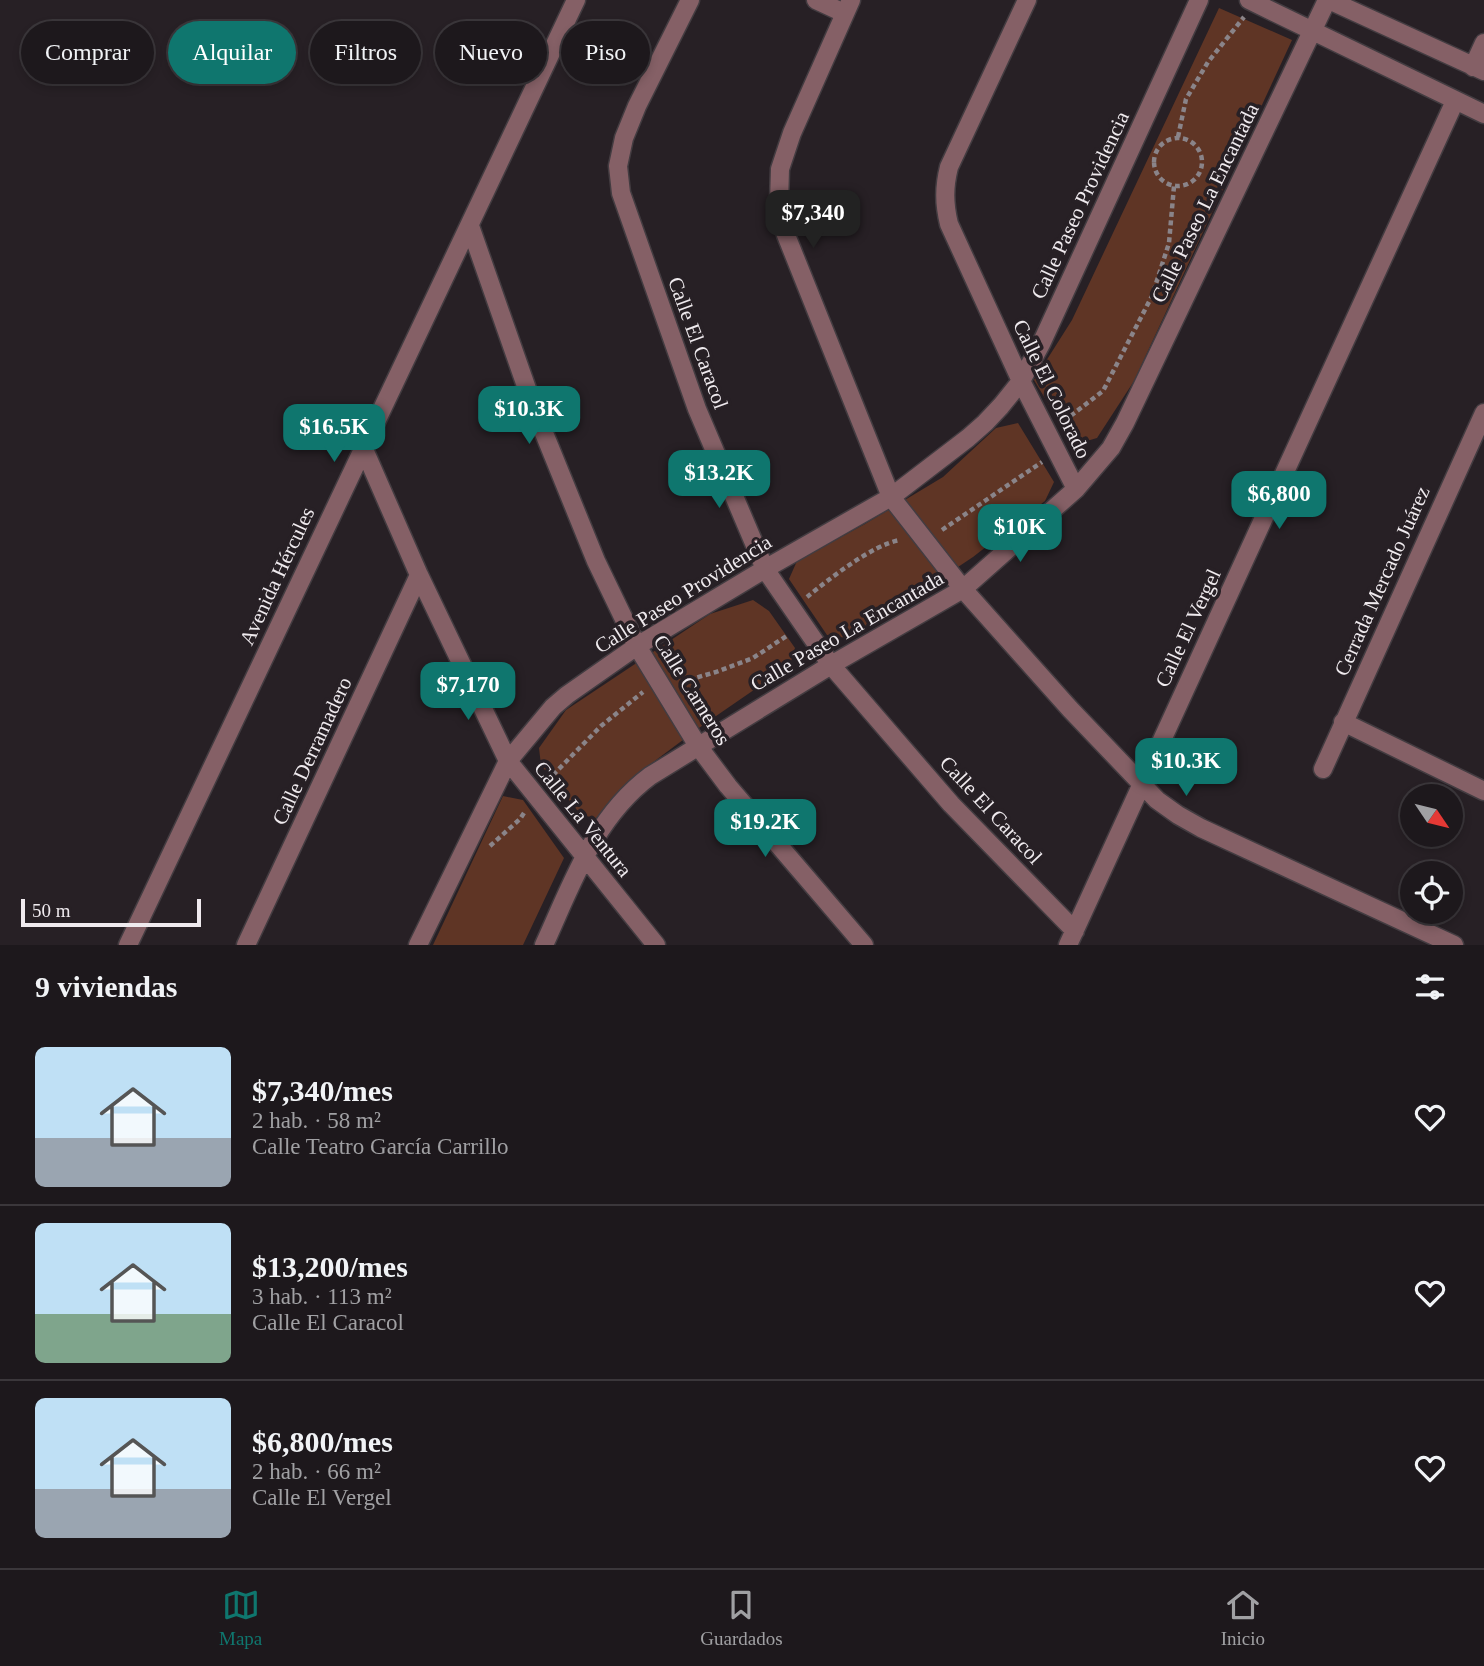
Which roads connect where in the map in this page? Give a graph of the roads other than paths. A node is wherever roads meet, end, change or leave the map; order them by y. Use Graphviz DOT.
graph roads {
  1 [pos="576,0"];
  2 [pos="690,0"];
  3 [pos="816,0"];
  4 [pos="1027,0"];
  5 [pos="1199,0"];
  6 [pos="1328,0"];
  7 [pos="1252,1"];
  8 [pos="848,6"];
  9 [pos="1313,30"];
  10 [pos="1484,43"];
  11 [pos="1478,69"];
  12 [pos="1455,101"];
  13 [pos="1484,114"];
  14 [pos="470,226"];
  15 [pos="1021,381"];
  16 [pos="1484,413"];
  17 [pos="363,447"];
  18 [pos="1076,489"];
  19 [pos="891,497"];
  20 [pos="765,569"];
  21 [pos="419,576"];
  22 [pos="962,589"];
  23 [pos="637,646"];
  24 [pos="831,665"];
  25 [pos="1343,722"];
  26 [pos="698,746"];
  27 [pos="508,761"];
  28 [pos="1323,768"];
  29 [pos="1141,785"];
  30 [pos="1482,786"];
  31 [pos="584,856"];
  32 [pos="1072,938"];
  33 [pos="128,945"];
  34 [pos="246,945"];
  35 [pos="418,945"];
  36 [pos="544,945"];
  37 [pos="656,945"];
  38 [pos="864,945"];
  39 [pos="1454,945"];
  1 -- 14 [label="street, Avenida Hércules"];
  2 -- 20 [label="street, Calle El Caracol"];
  3 -- 8 [label="street"];
  4 -- 15 [label="street, Calle El Colorado"];
  5 -- 15 [label="street, Calle Paseo Providencia"];
  6 -- 9 [label="street, Calle Paseo La Encantada"];
  6 -- 11 [label="street"];
  7 -- 9 [label="street"];
  8 -- 19 [label="street"];
  9 -- 12 [label="street"];
  9 -- 18 [label="street, Calle Paseo La Encantada"];
  10 -- 11 [label="street"];
  12 -- 13 [label="street"];
  12 -- 29 [label="street, Calle El Vergel"];
  14 -- 17 [label="street, Avenida Hércules"];
  14 -- 23 [label="street, Calle Carneros"];
  15 -- 18 [label="street, Calle El Colorado"];
  15 -- 19 [label="street, Calle Paseo Providencia"];
  16 -- 25 [label="street, Cerrada Mercado Juárez"];
  17 -- 21 [label="street, Calle La Ventura"];
  17 -- 33 [label="street, Avenida Hércules"];
  18 -- 22 [label="street, Calle Paseo La Encantada"];
  19 -- 20 [label="street, Calle Paseo Providencia"];
  19 -- 22 [label="street"];
  20 -- 23 [label="street, Calle Paseo Providencia"];
  20 -- 24 [label="street, Calle El Caracol"];
  21 -- 27 [label="street, Calle La Ventura"];
  21 -- 34 [label="street, Calle Derramadero"];
  22 -- 24 [label="street, Calle Paseo La Encantada"];
  22 -- 29 [label="street"];
  23 -- 26 [label="street, Calle Carneros"];
  23 -- 27 [label="street, Calle Paseo Providencia"];
  24 -- 26 [label="street, Calle Paseo La Encantada"];
  24 -- 32 [label="street, Calle El Caracol"];
  25 -- 28 [label="street, Cerrada Mercado Juárez"];
  25 -- 30 [label="street"];
  26 -- 31 [label="street, Calle Paseo La Encantada"];
  26 -- 38 [label="street, Calle Carneros"];
  27 -- 31 [label="street, Calle La Ventura"];
  27 -- 35 [label="street, Calle Paseo Providencia"];
  29 -- 32 [label="street, Calle El Vergel"];
  29 -- 39 [label="street"];
  31 -- 36 [label="street, Calle Paseo La Encantada"];
  31 -- 37 [label="street, Calle La Ventura"];
}
